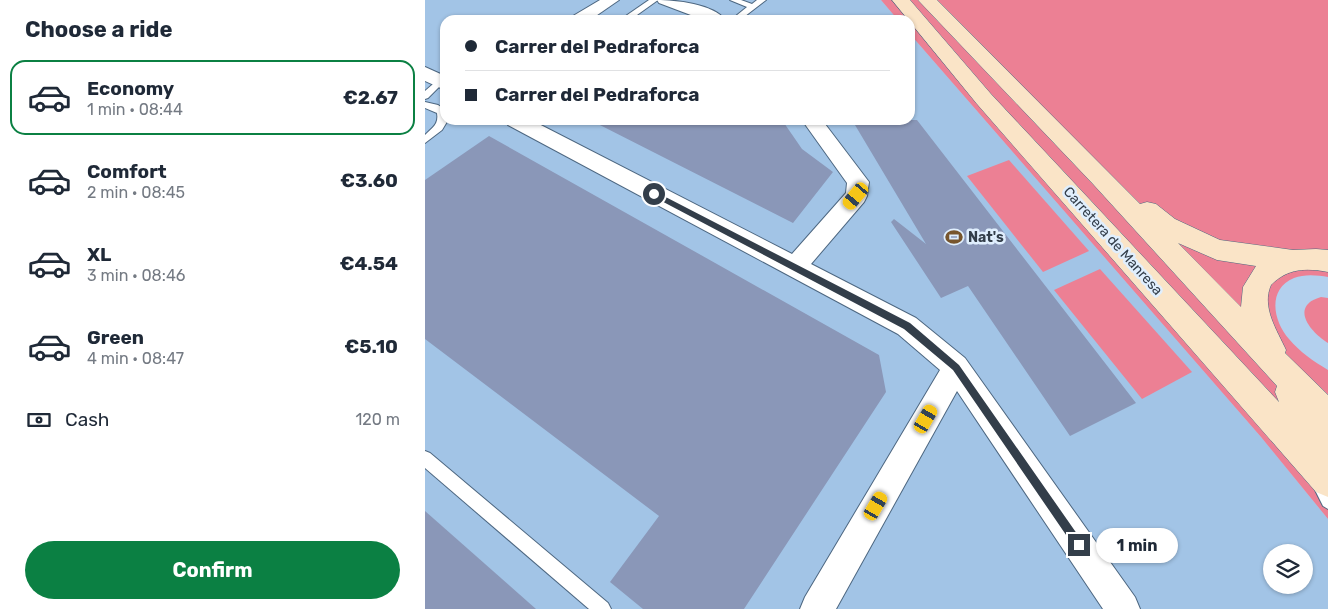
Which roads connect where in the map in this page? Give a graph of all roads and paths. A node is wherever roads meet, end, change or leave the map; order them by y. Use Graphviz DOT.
graph roads {
  1 [pos="611,0"];
  2 [pos="654,0"];
  3 [pos="665,0"];
  4 [pos="734,0"];
  5 [pos="762,0"];
  6 [pos="901,0"];
  7 [pos="927,0"];
  8 [pos="753,7"];
  9 [pos="587,15"];
  10 [pos="632,15"];
  11 [pos="707,15"];
  12 [pos="742,15"];
  13 [pos="914,15"];
  14 [pos="915,17"];
  15 [pos="437,79"];
  16 [pos="425,96"];
  17 [pos="425,105"];
  18 [pos="440,110"];
  19 [pos="441,125"];
  20 [pos="524,125"];
  21 [pos="816,125"];
  22 [pos="425,140"];
  23 [pos="1028,146"];
  24 [pos="1101,178"];
  25 [pos="1294,260"];
  26 [pos="1328,261"];
  27 [pos="794,268"];
  28 [pos="956,368"];
  29 [pos="1282,370"];
  30 [pos="1328,389"];
  31 [pos="1328,416"];
  32 [pos="425,458"];
  33 [pos="1321,461"];
  34 [pos="1328,501"];
  35 [pos="602,609"];
  36 [pos="817,609"];
  37 [pos="1123,609"];
  1 -- 9 [label="street"];
  2 -- 10 [label="lane"];
  3 -- 11 [label="street"];
  4 -- 8 [label="lane"];
  5 -- 8 [label="lane"];
  6 -- 13 [label="main road, Carretera de Manresa"];
  7 -- 24 [label="main road"];
  8 -- 12 [label="lane"];
  14 -- 23 [label="main road, Carretera de Manresa"];
  15 -- 16 [label="lane"];
  17 -- 18 [label="lane"];
  19 -- 22 [label="lane"];
  20 -- 27 [label="street"];
  21 -- 27 [label="street"];
  23 -- 29 [label="main road"];
  23 -- 33 [label="main road, Carretera de Manresa"];
  24 -- 25 [label="main road"];
  24 -- 29 [label="main road"];
  25 -- 26 [label="main road"];
  25 -- 29 [label="main road"];
  27 -- 28 [label="street"];
  28 -- 36 [label="street"];
  28 -- 37 [label="street"];
  29 -- 30 [label="main road"];
  29 -- 31 [label="main road"];
  29 -- 33 [label="main road"];
  32 -- 35 [label="lane"];
  33 -- 34 [label="lane"];
}
